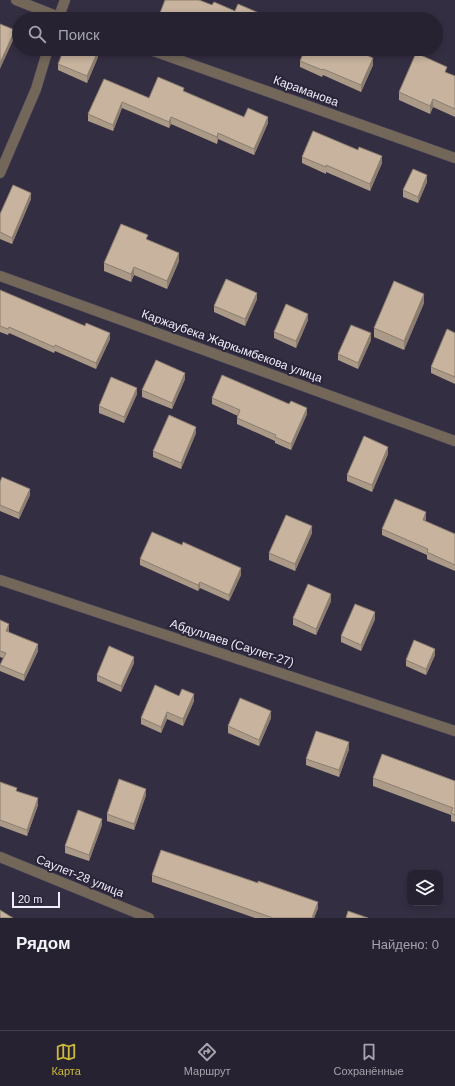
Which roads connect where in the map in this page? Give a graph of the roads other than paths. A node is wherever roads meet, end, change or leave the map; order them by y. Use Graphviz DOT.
graph roads {
  1 [pos="16,0"];
  2 [pos="65,0"];
  3 [pos="45,12"];
  4 [pos="62,12"];
  5 [pos="46,56"];
  6 [pos="168,56"];
  7 [pos="455,158"];
  8 [pos="0,173"];
  9 [pos="0,276"];
  10 [pos="455,441"];
  11 [pos="0,580"];
  12 [pos="455,731"];
  13 [pos="0,858"];
  14 [pos="149,918"];
  1 -- 3 [label="street"];
  2 -- 4 [label="street"];
  5 -- 8 [label="street"];
  6 -- 7 [label="street, Караманова"];
  9 -- 10 [label="street, Каржаубека Жаркымбекова улица"];
  11 -- 12 [label="street, Абдуллаев (Саулет-27)"];
  13 -- 14 [label="street, Саулет-28 улица"];
}
